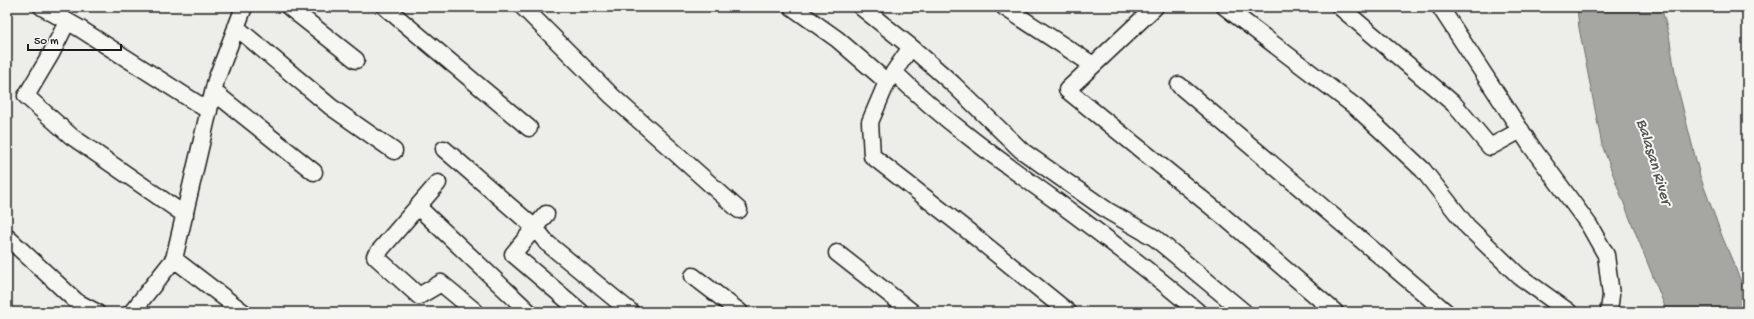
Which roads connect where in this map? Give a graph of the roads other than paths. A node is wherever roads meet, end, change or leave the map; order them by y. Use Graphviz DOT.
graph roads {
  1 [pos="42,7"];
  2 [pos="288,7"];
  3 [pos="385,7"];
  4 [pos="524,7"];
  5 [pos="792,7"];
  6 [pos="861,7"];
  7 [pos="1004,7"];
  8 [pos="1156,7"];
  9 [pos="1225,7"];
  10 [pos="1340,7"];
  11 [pos="1440,7"];
  12 [pos="239,13"];
  13 [pos="67,22"];
  14 [pos="911,47"];
  15 [pos="356,60"];
  16 [pos="1093,65"];
  17 [pos="890,77"];
  18 [pos="1179,85"];
  19 [pos="214,92"];
  20 [pos="209,112"];
  21 [pos="529,128"];
  22 [pos="1521,130"];
  23 [pos="444,149"];
  24 [pos="394,151"];
  25 [pos="314,172"];
  26 [pos="438,183"];
  27 [pos="418,207"];
  28 [pos="739,210"];
  29 [pos="546,214"];
  30 [pos="185,215"];
  31 [pos="535,228"];
  32 [pos="7,237"];
  33 [pos="837,253"];
  34 [pos="174,259"];
  35 [pos="693,276"];
  36 [pos="96,312"];
  37 [pos="132,312"];
  38 [pos="243,312"];
  39 [pos="476,312"];
  40 [pos="529,312"];
  41 [pos="581,312"];
  42 [pos="631,312"];
  43 [pos="740,312"];
  44 [pos="912,312"];
  45 [pos="1068,312"];
  46 [pos="1198,312"];
  47 [pos="1244,312"];
  48 [pos="1335,312"];
  49 [pos="1446,312"];
  50 [pos="1569,312"];
  51 [pos="1609,312"];
  1 -- 13 [label="street"];
  2 -- 15 [label="street"];
  3 -- 21 [label="street"];
  4 -- 28 [label="street"];
  5 -- 17 [label="street"];
  6 -- 14 [label="street"];
  7 -- 16 [label="street"];
  8 -- 16 [label="street"];
  9 -- 50 [label="street"];
  10 -- 22 [label="street"];
  11 -- 22 [label="street"];
  12 -- 19 [label="street"];
  12 -- 24 [label="street"];
  13 -- 20 [label="street"];
  13 -- 30 [label="street"];
  14 -- 17 [label="street"];
  14 -- 47 [label="street"];
  16 -- 48 [label="street"];
  17 -- 45 [label="street"];
  17 -- 46 [label="street"];
  18 -- 49 [label="street"];
  19 -- 20 [label="street"];
  19 -- 25 [label="street"];
  20 -- 30 [label="street"];
  22 -- 51 [label="street"];
  23 -- 31 [label="street"];
  26 -- 27 [label="street"];
  27 -- 39 [label="street"];
  27 -- 40 [label="street"];
  29 -- 31 [label="street"];
  30 -- 34 [label="street"];
  31 -- 41 [label="street"];
  31 -- 42 [label="street"];
  32 -- 36 [label="street"];
  33 -- 44 [label="street"];
  34 -- 37 [label="street"];
  34 -- 38 [label="street"];
  35 -- 43 [label="street"];
}
